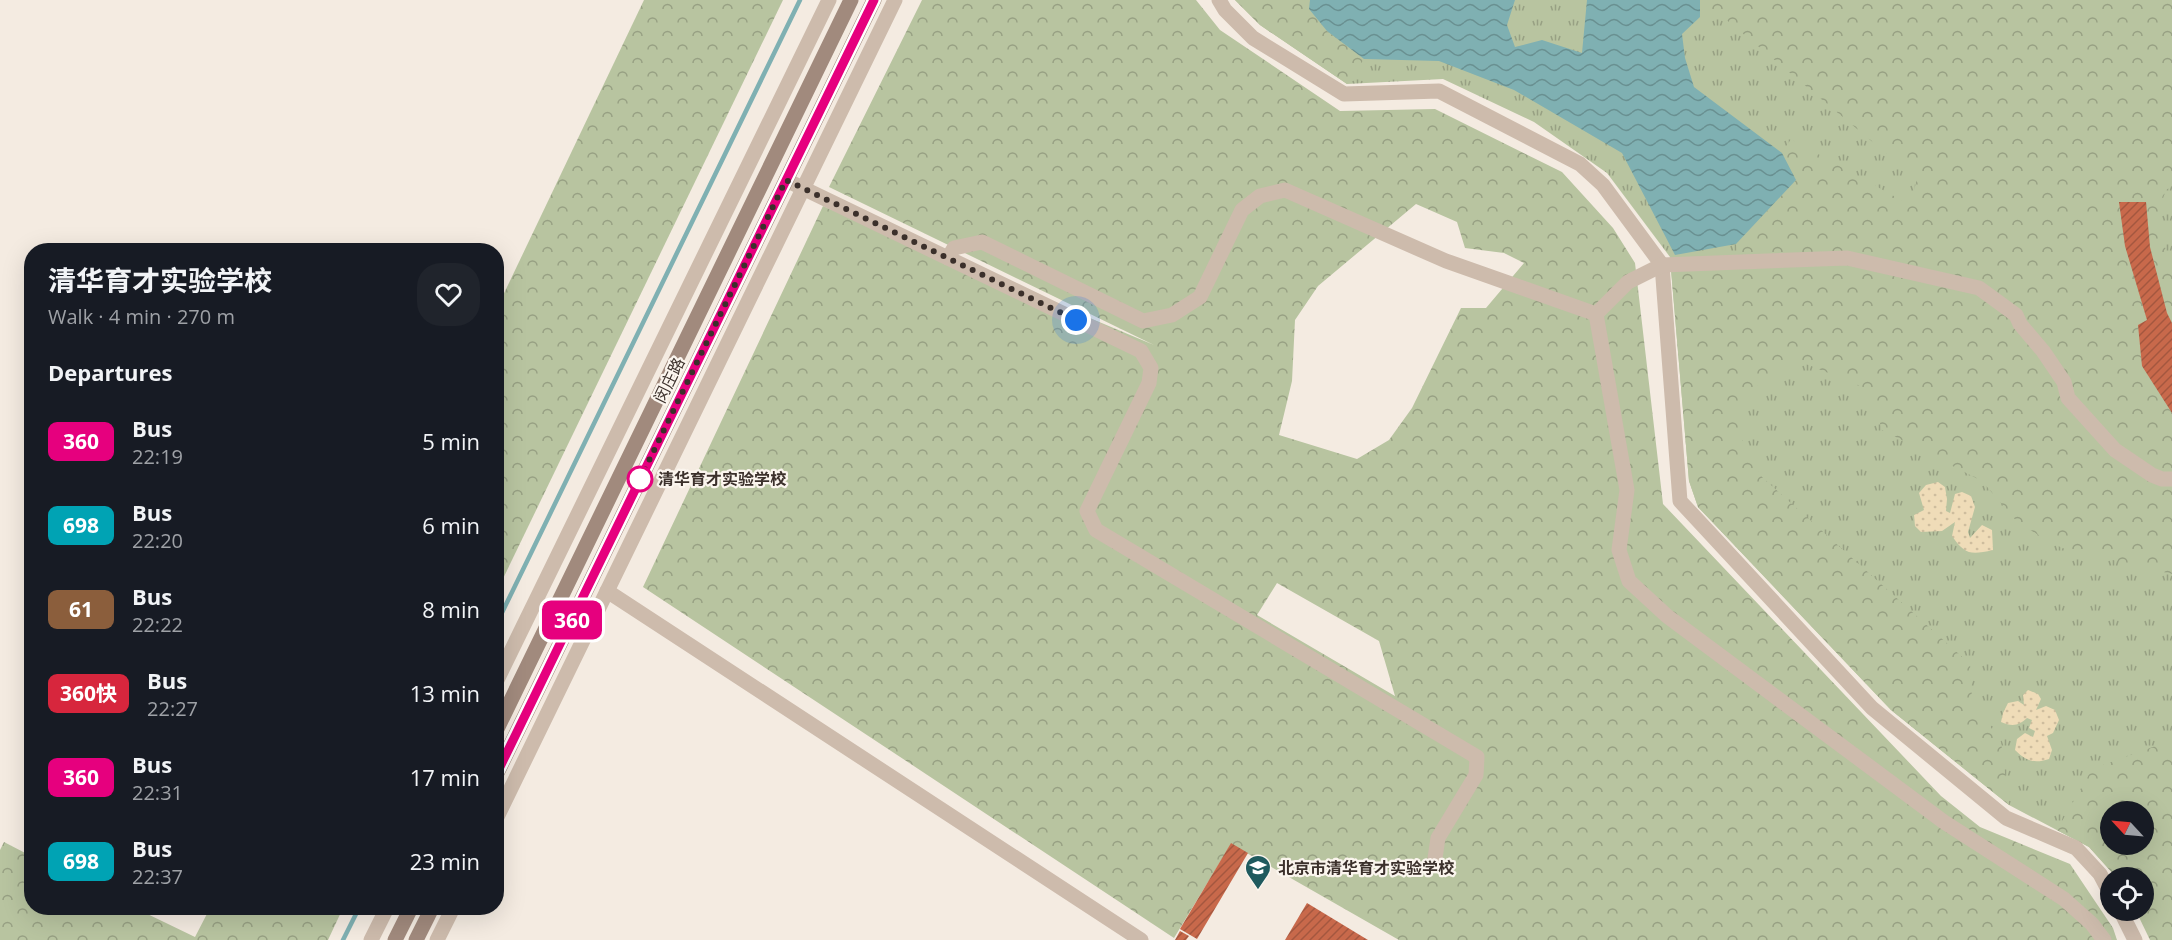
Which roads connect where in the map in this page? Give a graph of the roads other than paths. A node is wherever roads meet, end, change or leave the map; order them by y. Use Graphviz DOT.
graph roads {
  1 [pos="829,0"];
  2 [pos="851,0"];
  3 [pos="874,0"];
  4 [pos="894,0"];
  5 [pos="1219,0"];
  6 [pos="786,180"];
  7 [pos="803,189"];
  8 [pos="948,258"];
  9 [pos="1662,265"];
  10 [pos="1596,314"];
  11 [pos="2172,479"];
  12 [pos="607,591"];
  13 [pos="504,666"];
  14 [pos="504,715"];
  15 [pos="504,759"];
  16 [pos="504,803"];
  17 [pos="1434,865"];
  18 [pos="2100,874"];
  19 [pos="384,915"];
  20 [pos="408,915"];
  21 [pos="428,915"];
  22 [pos="450,915"];
  23 [pos="2126,921"];
  24 [pos="371,940"];
  25 [pos="395,940"];
  26 [pos="416,940"];
  27 [pos="438,940"];
  28 [pos="1141,940"];
  29 [pos="2104,940"];
  30 [pos="2135,940"];
  1 -- 13 [label="street, 闵庄路"];
  2 -- 14 [label="main road, 闵庄路"];
  3 -- 6 [label="main road, 闵庄路"];
  4 -- 7 [label="street"];
  5 -- 9 [label="street"];
  6 -- 7 [label="street"];
  6 -- 15 [label="main road, 闵庄路"];
  7 -- 8 [label="street"];
  7 -- 12 [label="street"];
  8 -- 10 [label="street"];
  8 -- 17 [label="street"];
  9 -- 10 [label="street"];
  9 -- 11 [label="street"];
  9 -- 18 [label="street"];
  10 -- 29 [label="street"];
  12 -- 16 [label="street"];
  12 -- 28 [label="street"];
  19 -- 24 [label="street"];
  20 -- 25 [label="main road"];
  21 -- 26 [label="main road"];
  22 -- 27 [label="street"];
  23 -- 30 [label="street"];
}
